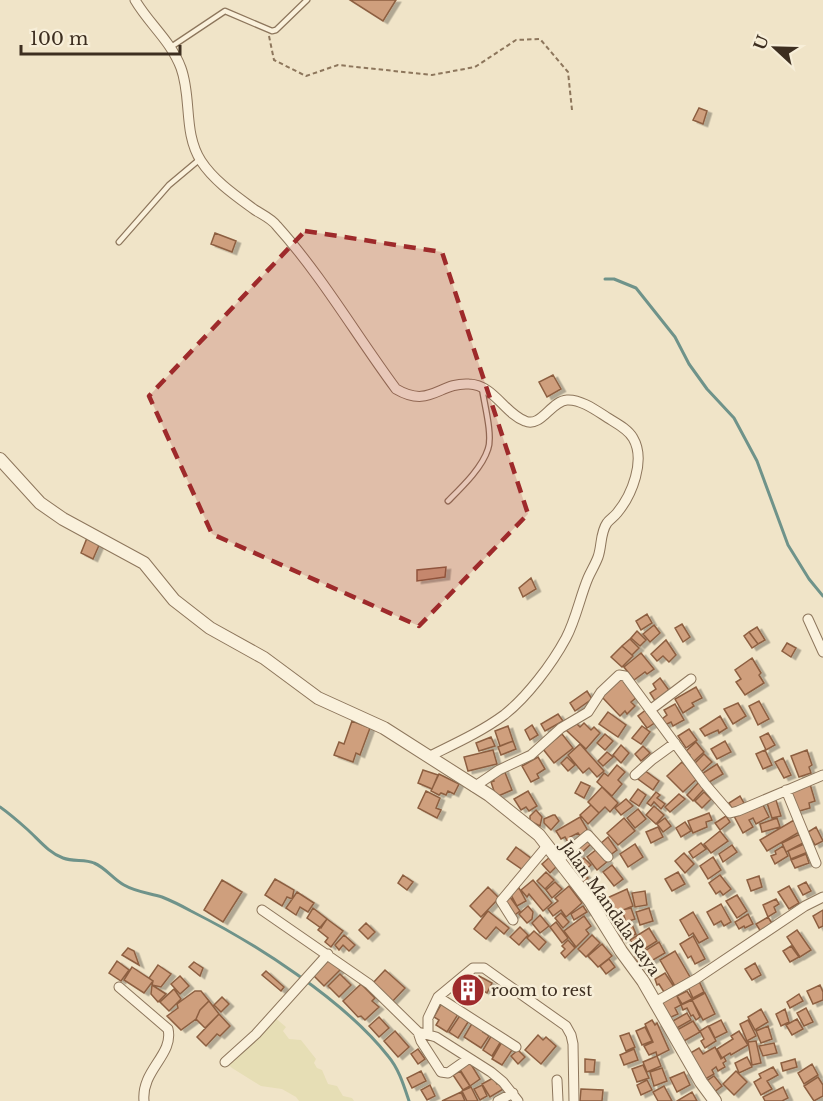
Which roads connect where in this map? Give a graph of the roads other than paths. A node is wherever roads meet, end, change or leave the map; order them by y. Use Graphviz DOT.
graph roads {
  1 [pos="135,0"];
  2 [pos="307,0"];
  3 [pos="171,47"];
  4 [pos="200,159"];
  5 [pos="119,242"];
  6 [pos="482,388"];
  7 [pos="492,394"];
  8 [pos="485,409"];
  9 [pos="0,459"];
  10 [pos="448,501"];
  11 [pos="808,619"];
  12 [pos="823,652"];
  13 [pos="691,679"];
  14 [pos="650,710"];
  15 [pos="675,743"];
  16 [pos="428,757"];
  17 [pos="635,775"];
  18 [pos="823,776"];
  19 [pos="474,787"];
  20 [pos="786,790"];
  21 [pos="547,846"];
  22 [pos="608,857"];
  23 [pos="558,860"];
  24 [pos="816,864"];
  25 [pos="823,897"];
  26 [pos="262,910"];
  27 [pos="513,920"];
  28 [pos="328,954"];
  29 [pos="119,987"];
  30 [pos="438,996"];
  31 [pos="655,1002"];
  32 [pos="418,1032"];
  33 [pos="428,1034"];
  34 [pos="516,1047"];
  35 [pos="468,1059"];
  36 [pos="225,1062"];
  37 [pos="557,1080"];
  38 [pos="516,1097"];
  39 [pos="144,1101"];
  40 [pos="498,1101"];
  41 [pos="558,1101"];
  42 [pos="574,1101"];
  43 [pos="715,1101"];
  1 -- 3 [label="street"];
  2 -- 3 [label="lane"];
  3 -- 4 [label="street"];
  4 -- 5 [label="lane"];
  4 -- 6 [label="street"];
  6 -- 7 [label="street"];
  6 -- 8 [label="lane"];
  7 -- 8 [label="lane"];
  7 -- 16 [label="street"];
  8 -- 10 [label="lane"];
  9 -- 16 [label="street, Jalan Mandala Raya"];
  11 -- 12 [label="street"];
  13 -- 14 [label="street"];
  14 -- 15 [label="street"];
  14 -- 19 [label="street"];
  15 -- 17 [label="street"];
  15 -- 20 [label="street"];
  16 -- 19 [label="street, Jalan Mandala Raya"];
  18 -- 20 [label="street"];
  19 -- 21 [label="street, Jalan Mandala Raya"];
  20 -- 24 [label="street"];
  21 -- 23 [label="street, Jalan Mandala Raya"];
  21 -- 27 [label="street"];
  22 -- 23 [label="street"];
  23 -- 31 [label="street, Jalan Mandala Raya"];
  25 -- 31 [label="street"];
  26 -- 28 [label="street"];
  28 -- 32 [label="street"];
  28 -- 36 [label="street"];
  29 -- 39 [label="street"];
  30 -- 33 [label="street"];
  30 -- 34 [label="street"];
  30 -- 42 [label="street"];
  31 -- 43 [label="street, Jalan Mandala Raya"];
  32 -- 33 [label="street"];
  32 -- 35 [label="street"];
  33 -- 35 [label="street"];
  35 -- 38 [label="street"];
  37 -- 41 [label="street"];
  38 -- 40 [label="street"];
}
